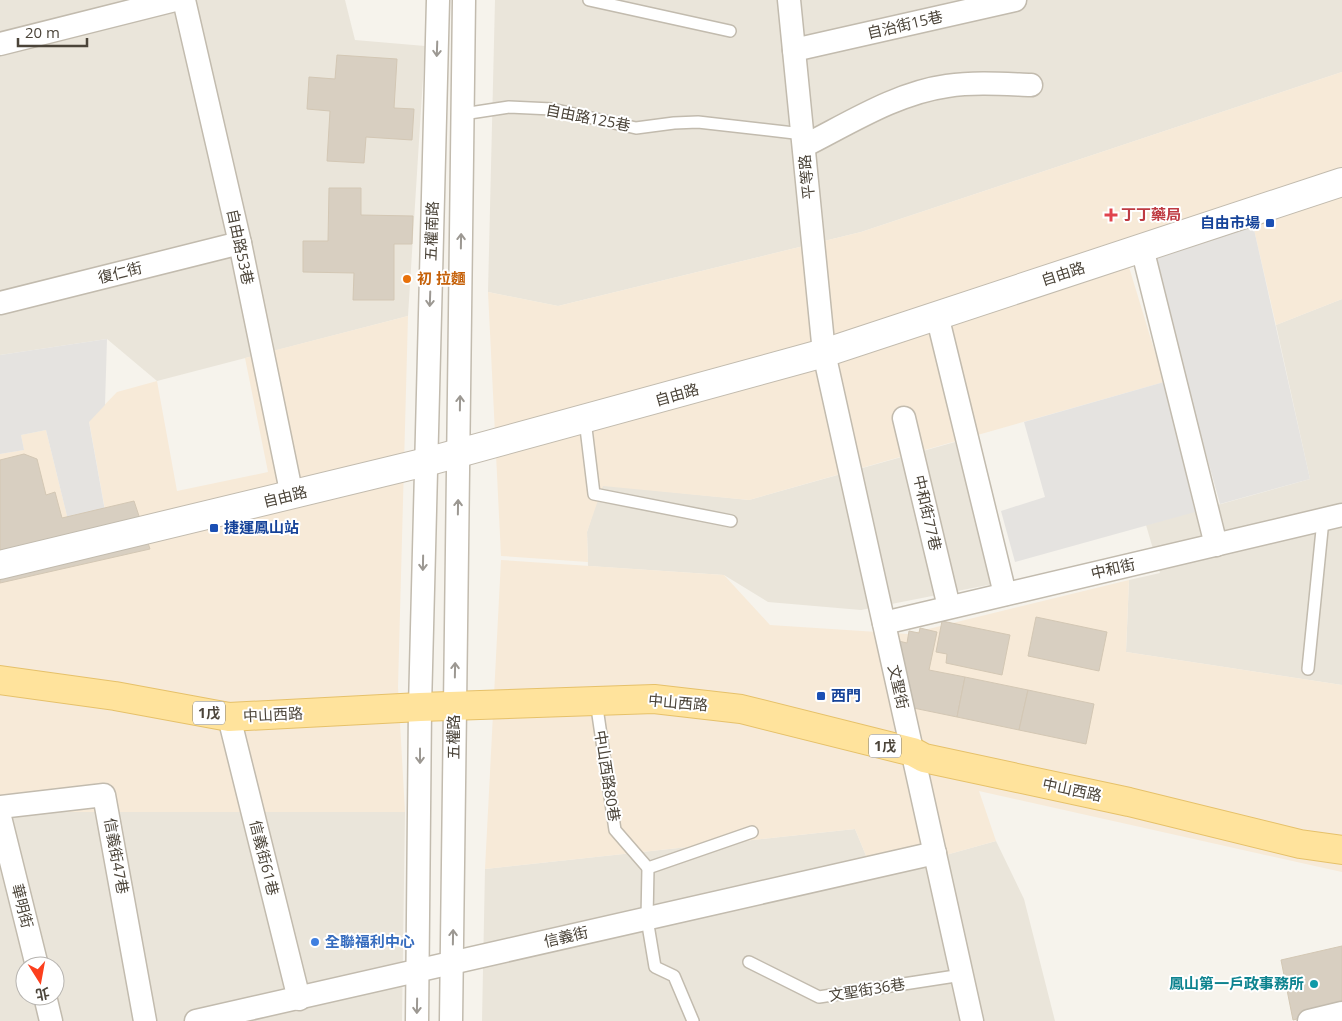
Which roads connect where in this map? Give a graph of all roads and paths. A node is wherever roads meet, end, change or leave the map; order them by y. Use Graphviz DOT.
graph roads {
  1 [pos="175,0"];
  2 [pos="184,0"];
  3 [pos="438,0"];
  4 [pos="464,0"];
  5 [pos="589,0"];
  6 [pos="789,0"];
  7 [pos="1015,0"];
  8 [pos="730,31"];
  9 [pos="0,44"];
  10 [pos="794,50"];
  11 [pos="1031,86"];
  12 [pos="463,114"];
  13 [pos="803,140"];
  14 [pos="1342,182"];
  15 [pos="240,243"];
  16 [pos="1142,248"];
  17 [pos="0,302"];
  18 [pos="937,315"];
  19 [pos="824,353"];
  20 [pos="904,418"];
  21 [pos="586,420"];
  22 [pos="459,452"];
  23 [pos="426,462"];
  24 [pos="292,496"];
  25 [pos="1333,518"];
  26 [pos="732,521"];
  27 [pos="1216,545"];
  28 [pos="0,565"];
  29 [pos="1005,594"];
  30 [pos="949,607"];
  31 [pos="884,623"];
  32 [pos="1308,668"];
  33 [pos="0,680"];
  34 [pos="596,702"];
  35 [pos="454,706"];
  36 [pos="420,707"];
  37 [pos="229,717"];
  38 [pos="913,752"];
  39 [pos="0,807"];
  40 [pos="0,817"];
  41 [pos="752,832"];
  42 [pos="1342,850"];
  43 [pos="935,852"];
  44 [pos="648,868"];
  45 [pos="647,919"];
  46 [pos="35,956"];
  47 [pos="749,962"];
  48 [pos="452,964"];
  49 [pos="418,972"];
  50 [pos="962,975"];
  51 [pos="299,999"];
  52 [pos="47,1006"];
  53 [pos="1342,1013"];
  54 [pos="51,1021"];
  55 [pos="145,1021"];
  56 [pos="196,1021"];
  57 [pos="417,1021"];
  58 [pos="451,1021"];
  59 [pos="693,1021"];
  60 [pos="972,1021"];
  61 [pos="1309,1021"];
  1 -- 9 [label="street"];
  2 -- 15 [label="street, 自由路53巷"];
  3 -- 23 [label="street, 五權南路, one-way"];
  4 -- 12 [label="street, 五權南路"];
  5 -- 8 [label="lane"];
  6 -- 10 [label="street, 平等路"];
  7 -- 10 [label="street, 自治街15巷"];
  10 -- 13 [label="street, 平等路"];
  11 -- 13 [label="street"];
  12 -- 13 [label="lane, 自由路125巷"];
  22 -- 12 [label="street, 五權南路, one-way"];
  13 -- 19 [label="street, 平等路"];
  14 -- 16 [label="street, 自由路"];
  15 -- 17 [label="street, 復仁街"];
  15 -- 24 [label="street, 自由路53巷"];
  16 -- 18 [label="street, 自由路"];
  16 -- 27 [label="street"];
  18 -- 19 [label="street, 自由路"];
  18 -- 29 [label="street"];
  19 -- 21 [label="street, 自由路"];
  19 -- 31 [label="street, 文聖街"];
  20 -- 30 [label="street, 中和街77巷"];
  21 -- 22 [label="street, 自由路"];
  21 -- 26 [label="lane"];
  22 -- 23 [label="street, 自由路"];
  35 -- 22 [label="street, 五權路, one-way"];
  23 -- 24 [label="street, 自由路"];
  23 -- 36 [label="street, one-way"];
  24 -- 28 [label="street, 自由路"];
  25 -- 27 [label="street, 中和街"];
  25 -- 32 [label="lane"];
  27 -- 29 [label="street, 中和街"];
  29 -- 30 [label="street, 中和街"];
  30 -- 31 [label="street, 中和街"];
  31 -- 38 [label="street, 文聖街"];
  33 -- 37 [label="main road, 中山西路 / 1戊"];
  34 -- 35 [label="main road, 中山西路 / 1戊"];
  34 -- 38 [label="main road, 中山西路 / 1戊"];
  34 -- 44 [label="lane, 中山西路80巷"];
  35 -- 36 [label="main road, 中山西路 / 1戊"];
  48 -- 35 [label="street, 五權路, one-way"];
  36 -- 37 [label="main road, 中山西路 / 1戊"];
  36 -- 49 [label="street, one-way"];
  37 -- 51 [label="street, 信義街61巷"];
  38 -- 42 [label="main road, 中山西路 / 1戊"];
  38 -- 43 [label="street, 文聖街"];
  39 -- 55 [label="street, 信義街47巷"];
  40 -- 46 [label="street, 華明街"];
  41 -- 44 [label="lane"];
  43 -- 45 [label="street, 信義街"];
  43 -- 50 [label="street, 文聖街"];
  44 -- 45 [label="lane"];
  45 -- 48 [label="street, 信義街"];
  45 -- 59 [label="lane"];
  47 -- 50 [label="lane, 文聖街36巷"];
  48 -- 49 [label="street, 信義街"];
  48 -- 58 [label="street, 五權路"];
  49 -- 51 [label="street, 信義街"];
  49 -- 57 [label="street, one-way"];
  50 -- 60 [label="street, 文聖街"];
  51 -- 56 [label="street, 信義街"];
  52 -- 54 [label="street"];
  53 -- 61 [label="street"];
}
